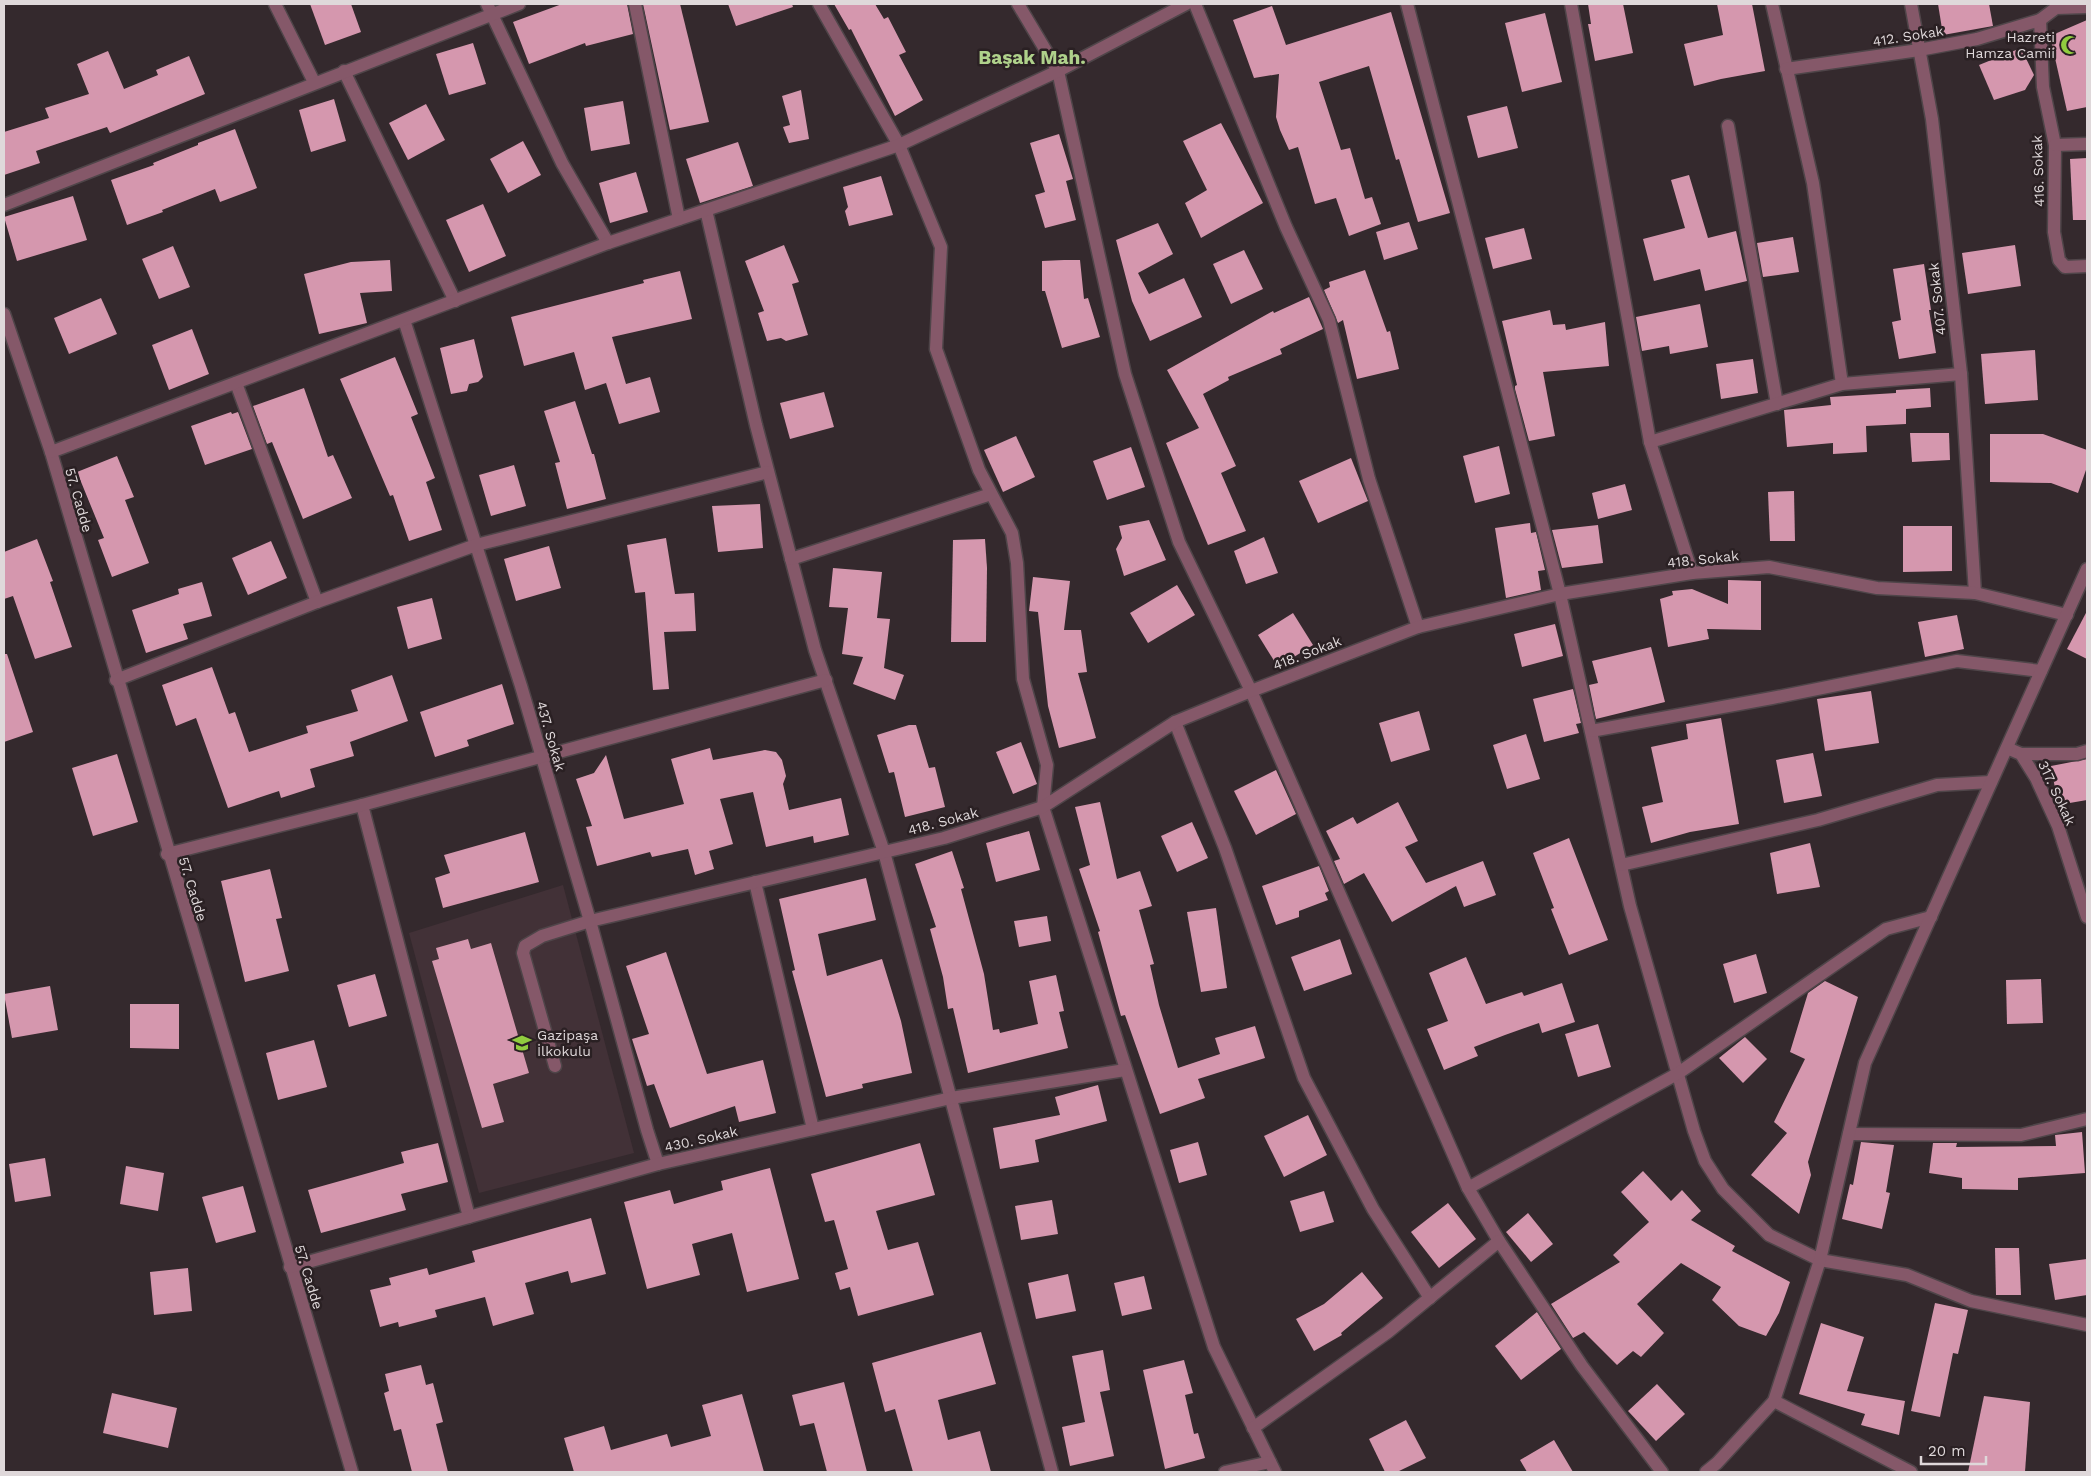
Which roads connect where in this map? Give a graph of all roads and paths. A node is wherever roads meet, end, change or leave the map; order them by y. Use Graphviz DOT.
graph roads {
  1 [pos="275,4"];
  2 [pos="519,4"];
  3 [pos="635,4"];
  4 [pos="819,4"];
  5 [pos="1018,4"];
  6 [pos="1186,4"];
  7 [pos="1195,4"];
  8 [pos="1407,4"];
  9 [pos="1571,4"];
  10 [pos="1772,4"];
  11 [pos="1911,4"];
  12 [pos="2087,7"];
  13 [pos="489,9"];
  14 [pos="2040,20"];
  15 [pos="1919,50"];
  16 [pos="1786,69"];
  17 [pos="344,71"];
  18 [pos="1058,71"];
  19 [pos="314,82"];
  20 [pos="1728,126"];
  21 [pos="2087,144"];
  22 [pos="899,145"];
  23 [pos="2055,145"];
  24 [pos="4,205"];
  25 [pos="706,210"];
  26 [pos="679,219"];
  27 [pos="608,243"];
  28 [pos="2087,266"];
  29 [pos="455,301"];
  30 [pos="4,314"];
  31 [pos="404,320"];
  32 [pos="1961,374"];
  33 [pos="236,383"];
  34 [pos="1842,384"];
  35 [pos="1777,404"];
  36 [pos="1650,442"];
  37 [pos="50,452"];
  38 [pos="768,472"];
  39 [pos="991,494"];
  40 [pos="476,545"];
  41 [pos="791,559"];
  42 [pos="2087,569"];
  43 [pos="1692,574"];
  44 [pos="1975,593"];
  45 [pos="1560,594"];
  46 [pos="317,602"];
  47 [pos="2067,615"];
  48 [pos="1418,627"];
  49 [pos="2041,671"];
  50 [pos="116,680"];
  51 [pos="826,680"];
  52 [pos="1251,691"];
  53 [pos="1175,722"];
  54 [pos="1592,730"];
  55 [pos="2006,748"];
  56 [pos="2087,751"];
  57 [pos="2021,754"];
  58 [pos="541,756"];
  59 [pos="1991,782"];
  60 [pos="362,805"];
  61 [pos="1043,807"];
  62 [pos="884,852"];
  63 [pos="167,854"];
  64 [pos="1621,865"];
  65 [pos="755,882"];
  66 [pos="2085,904"];
  67 [pos="1931,917"];
  68 [pos="2087,917"];
  69 [pos="590,921"];
  70 [pos="555,1066"];
  71 [pos="1125,1070"];
  72 [pos="1677,1074"];
  73 [pos="951,1098"];
  74 [pos="2087,1119"];
  75 [pos="813,1129"];
  76 [pos="1849,1134"];
  77 [pos="658,1164"];
  78 [pos="1468,1188"];
  79 [pos="470,1217"];
  80 [pos="1499,1241"];
  81 [pos="1820,1260"];
  82 [pos="290,1267"];
  83 [pos="1430,1298"];
  84 [pos="2087,1325"];
  85 [pos="1774,1401"];
  86 [pos="1254,1428"];
  87 [pos="1273,1467"];
  88 [pos="1721,1468"];
  89 [pos="352,1472"];
  90 [pos="1052,1472"];
  91 [pos="1225,1472"];
  92 [pos="1662,1472"];
  93 [pos="1706,1472"];
  94 [pos="1911,1472"];
  1 -- 19 [label="street"];
  2 -- 13 [label="street"];
  3 -- 26 [label="street"];
  4 -- 22 [label="street"];
  5 -- 18 [label="street"];
  6 -- 18 [label="street"];
  7 -- 48 [label="street"];
  8 -- 45 [label="street"];
  9 -- 36 [label="street"];
  10 -- 16 [label="street"];
  11 -- 15 [label="street, 407. Sokak"];
  12 -- 14 [label="street, 412. Sokak"];
  13 -- 17 [label="street"];
  13 -- 27 [label="street"];
  14 -- 15 [label="street, 412. Sokak"];
  14 -- 23 [label="street, 416. Sokak"];
  15 -- 16 [label="street, 412. Sokak"];
  15 -- 32 [label="street, 407. Sokak"];
  16 -- 34 [label="street"];
  17 -- 19 [label="street"];
  17 -- 29 [label="street"];
  18 -- 22 [label="street"];
  18 -- 52 [label="street"];
  19 -- 24 [label="street"];
  20 -- 35 [label="street"];
  21 -- 23 [label="street"];
  22 -- 25 [label="street"];
  22 -- 39 [label="street"];
  23 -- 28 [label="street, 416. Sokak"];
  25 -- 26 [label="street"];
  25 -- 38 [label="street"];
  26 -- 27 [label="street"];
  27 -- 29 [label="street"];
  29 -- 31 [label="street"];
  30 -- 37 [label="street, 57. Cadde"];
  31 -- 33 [label="street"];
  31 -- 40 [label="street, 437. Sokak"];
  32 -- 34 [label="street"];
  32 -- 44 [label="street, 407. Sokak"];
  33 -- 37 [label="street"];
  33 -- 46 [label="street"];
  34 -- 35 [label="street"];
  35 -- 36 [label="street"];
  36 -- 43 [label="street"];
  37 -- 50 [label="street, 57. Cadde"];
  38 -- 40 [label="street"];
  38 -- 41 [label="street"];
  39 -- 41 [label="street"];
  39 -- 61 [label="street"];
  40 -- 46 [label="street"];
  40 -- 58 [label="street, 437. Sokak"];
  41 -- 51 [label="street"];
  42 -- 47 [label="street"];
  43 -- 44 [label="street, 418. Sokak"];
  43 -- 45 [label="street, 418. Sokak"];
  44 -- 47 [label="street, 418. Sokak"];
  45 -- 48 [label="street, 418. Sokak"];
  45 -- 54 [label="street"];
  46 -- 50 [label="street"];
  47 -- 49 [label="street"];
  48 -- 52 [label="street, 418. Sokak"];
  49 -- 54 [label="street"];
  49 -- 55 [label="street"];
  50 -- 63 [label="street, 57. Cadde"];
  51 -- 58 [label="street"];
  51 -- 62 [label="street"];
  52 -- 53 [label="street, 418. Sokak"];
  52 -- 78 [label="street"];
  53 -- 61 [label="street, 418. Sokak"];
  53 -- 83 [label="street"];
  54 -- 64 [label="street"];
  55 -- 57 [label="street, 317. Sokak"];
  55 -- 59 [label="street"];
  56 -- 57 [label="street"];
  57 -- 66 [label="street, 317. Sokak"];
  58 -- 60 [label="street"];
  58 -- 69 [label="street, 437. Sokak"];
  59 -- 64 [label="street"];
  59 -- 67 [label="street"];
  60 -- 63 [label="street"];
  60 -- 79 [label="street"];
  61 -- 62 [label="street, 418. Sokak"];
  61 -- 71 [label="street"];
  62 -- 65 [label="street, 418. Sokak"];
  62 -- 73 [label="street"];
  63 -- 82 [label="street, 57. Cadde"];
  64 -- 72 [label="street"];
  65 -- 69 [label="street, 418. Sokak"];
  65 -- 75 [label="street"];
  66 -- 68 [label="street, 317. Sokak"];
  67 -- 72 [label="street"];
  67 -- 76 [label="street"];
  69 -- 70 [label="street, 418. Sokak"];
  69 -- 77 [label="street, 437. Sokak"];
  71 -- 73 [label="street, 430. Sokak"];
  71 -- 86 [label="street"];
  72 -- 78 [label="street"];
  72 -- 81 [label="street"];
  73 -- 75 [label="street, 430. Sokak"];
  73 -- 90 [label="street"];
  74 -- 76 [label="street"];
  75 -- 77 [label="street, 430. Sokak"];
  76 -- 81 [label="street"];
  77 -- 79 [label="street, 430. Sokak"];
  78 -- 80 [label="street"];
  79 -- 82 [label="street, 430. Sokak"];
  80 -- 83 [label="street"];
  80 -- 92 [label="street"];
  81 -- 84 [label="street"];
  81 -- 85 [label="street"];
  82 -- 89 [label="street, 57. Cadde"];
  83 -- 86 [label="street"];
  85 -- 88 [label="street"];
  85 -- 94 [label="street"];
  86 -- 87 [label="street"];
  87 -- 91 [label="street"];
  88 -- 93 [label="street"];
}
